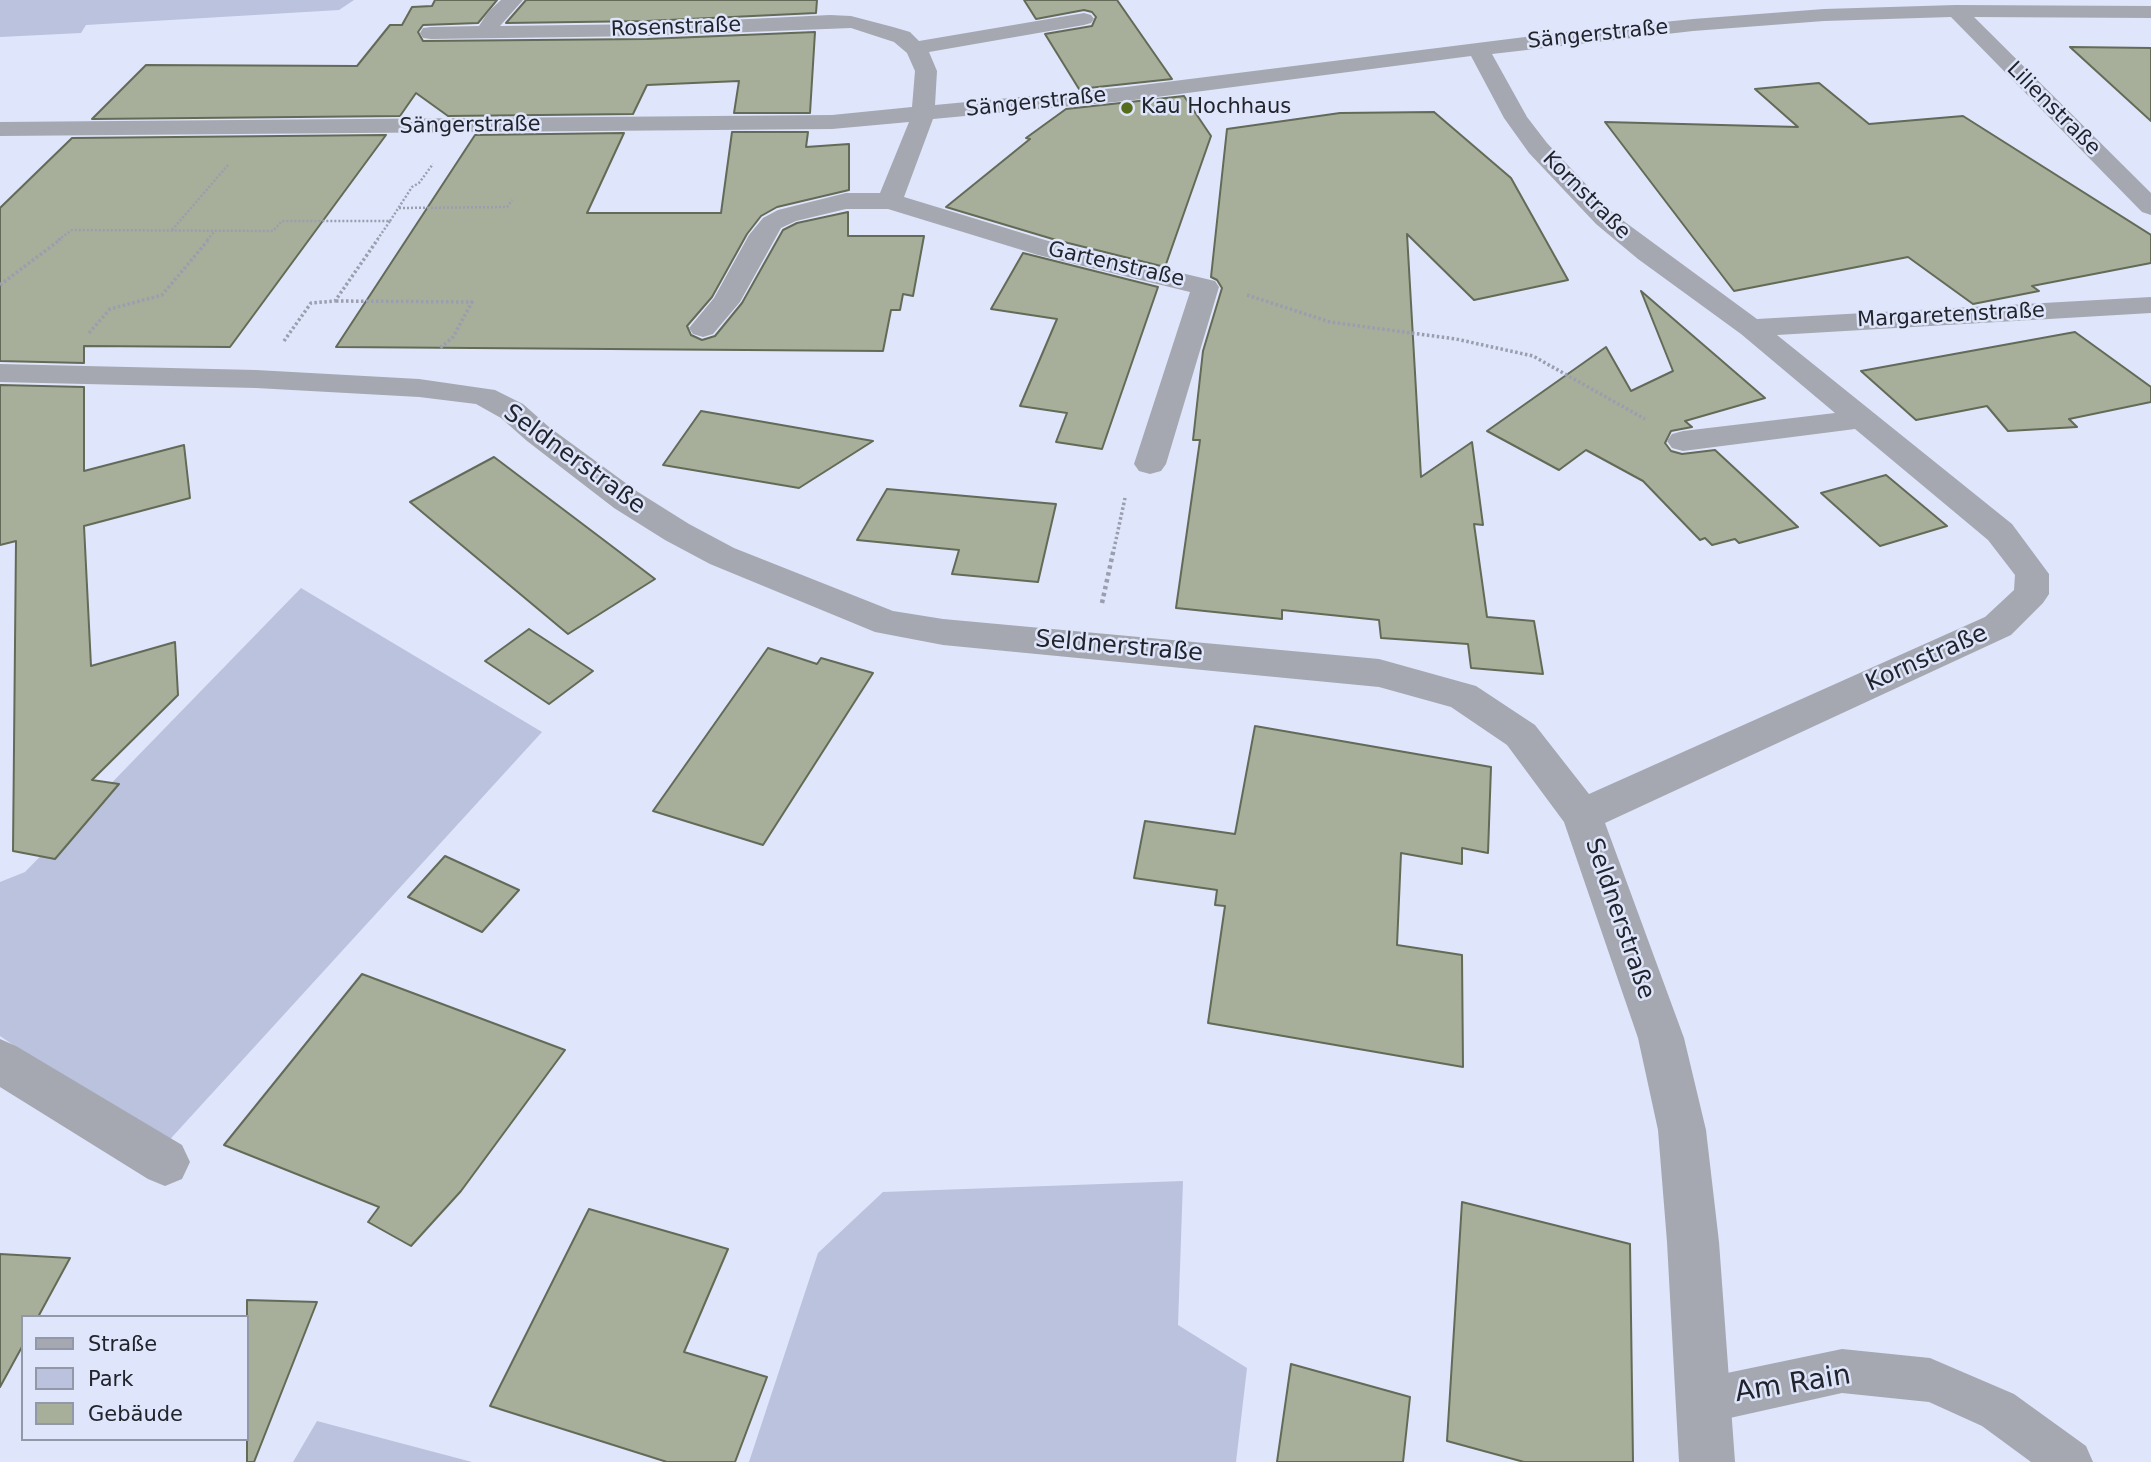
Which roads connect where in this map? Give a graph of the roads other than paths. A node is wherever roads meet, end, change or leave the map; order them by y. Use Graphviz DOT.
graph roads {
  1 [pos="513,0"];
  2 [pos="664,10"];
  3 [pos="832,10"];
  4 [pos="1956,11"];
  5 [pos="2151,12"];
  6 [pos="1084,19"];
  7 [pos="647,30"];
  8 [pos="486,32"];
  9 [pos="431,33"];
  10 [pos="915,48"];
  11 [pos="1476,49"];
  12 [pos="923,115"];
  13 [pos="0,129"];
  14 [pos="890,201"];
  15 [pos="2151,207"];
  16 [pos="2151,305"];
  17 [pos="703,328"];
  18 [pos="1751,328"];
  19 [pos="0,373"];
  20 [pos="1858,419"];
  21 [pos="1683,441"];
  22 [pos="1150,464"];
  23 [pos="1582,815"];
  24 [pos="0,1061"];
  25 [pos="165,1162"];
  26 [pos="1703,1401"];
  27 [pos="1707,1462"];
  28 [pos="2070,1462"];
  1 -- 8 [label="street"];
  2 -- 7 [label="street"];
  3 -- 7 [label="street, Rosenstraße"];
  3 -- 10 [label="street, Rosenstraße"];
  4 -- 5 [label="street, Sängerstraße"];
  4 -- 11 [label="street, Sängerstraße"];
  4 -- 15 [label="street, Lilienstraße"];
  6 -- 10 [label="street"];
  7 -- 8 [label="street, Rosenstraße"];
  8 -- 9 [label="street, Rosenstraße"];
  10 -- 12 [label="street"];
  11 -- 12 [label="street, Sängerstraße"];
  11 -- 18 [label="street, Kornstraße"];
  12 -- 13 [label="street, Sängerstraße"];
  12 -- 14 [label="street"];
  14 -- 17 [label="street, Gartenstraße"];
  14 -- 22 [label="street, Gartenstraße"];
  16 -- 18 [label="street, Margaretenstraße"];
  18 -- 20 [label="street, Kornstraße"];
  19 -- 23 [label="street, Seldnerstraße"];
  20 -- 21 [label="street"];
  20 -- 23 [label="street, Kornstraße"];
  23 -- 26 [label="street, Seldnerstraße"];
  24 -- 25 [label="street"];
  26 -- 27 [label="street, Seldnerstraße"];
  26 -- 28 [label="lane, Am Rain"];
}
